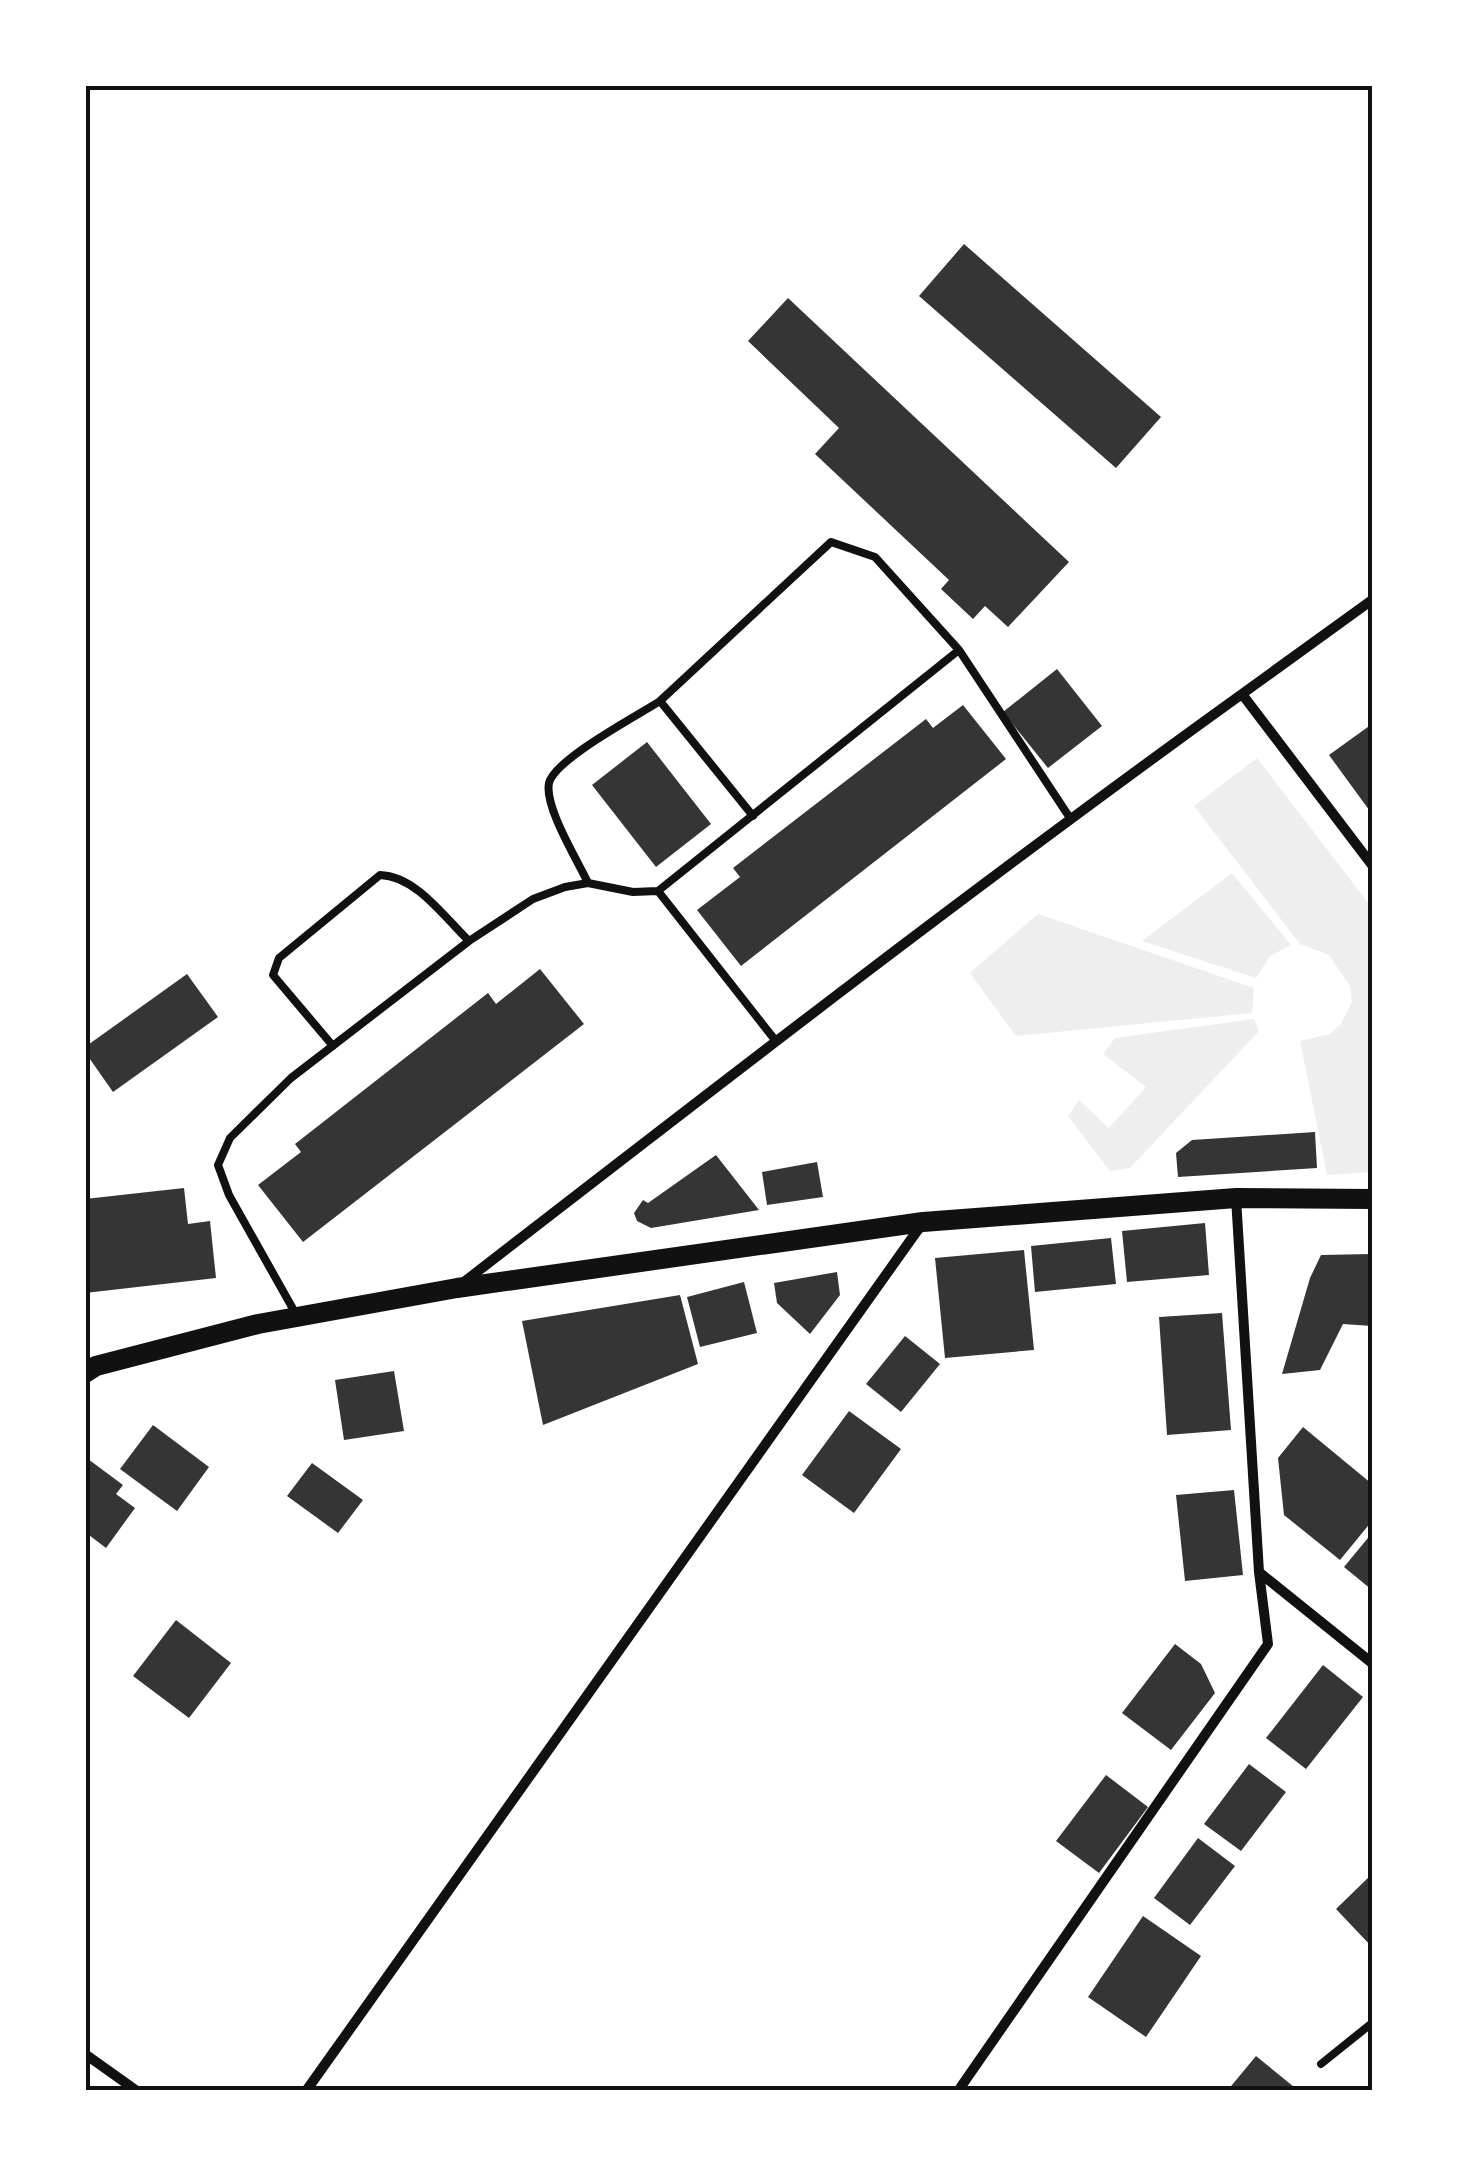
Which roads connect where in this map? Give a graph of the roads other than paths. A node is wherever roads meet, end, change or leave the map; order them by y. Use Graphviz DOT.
graph roads {
  1 [pos="1372,600"];
  2 [pos="958,650"];
  3 [pos="1242,694"];
  4 [pos="660,701"];
  5 [pos="753,816"];
  6 [pos="1070,818"];
  7 [pos="1372,864"];
  8 [pos="588,884"];
  9 [pos="658,891"];
  10 [pos="469,941"];
  11 [pos="775,1040"];
  12 [pos="334,1046"];
  13 [pos="1236,1198"];
  14 [pos="1372,1199"];
  15 [pos="923,1222"];
  16 [pos="456,1288"];
  17 [pos="298,1316"];
  18 [pos="85,1373"];
  19 [pos="1260,1572"];
  20 [pos="1372,1664"];
  21 [pos="1372,2023"];
  22 [pos="85,2054"];
  23 [pos="1320,2064"];
  24 [pos="136,2091"];
  25 [pos="306,2091"];
  26 [pos="958,2091"];
  1 -- 3 [label="street"];
  2 -- 4 [label="lane"];
  2 -- 5 [label="lane"];
  2 -- 6 [label="lane"];
  3 -- 6 [label="street"];
  3 -- 7 [label="street"];
  4 -- 5 [label="lane"];
  4 -- 8 [label="lane"];
  5 -- 9 [label="lane"];
  6 -- 11 [label="street"];
  8 -- 9 [label="lane"];
  8 -- 10 [label="lane"];
  9 -- 11 [label="lane"];
  10 -- 12 [label="lane"];
  10 -- 12 [label="lane"];
  11 -- 16 [label="street"];
  12 -- 17 [label="lane"];
  13 -- 14 [label="main road"];
  13 -- 15 [label="main road"];
  13 -- 19 [label="street"];
  15 -- 16 [label="main road"];
  15 -- 25 [label="street"];
  16 -- 17 [label="main road"];
  17 -- 18 [label="main road"];
  19 -- 20 [label="street"];
  19 -- 26 [label="street"];
  21 -- 23 [label="lane"];
  22 -- 24 [label="street"];
}
